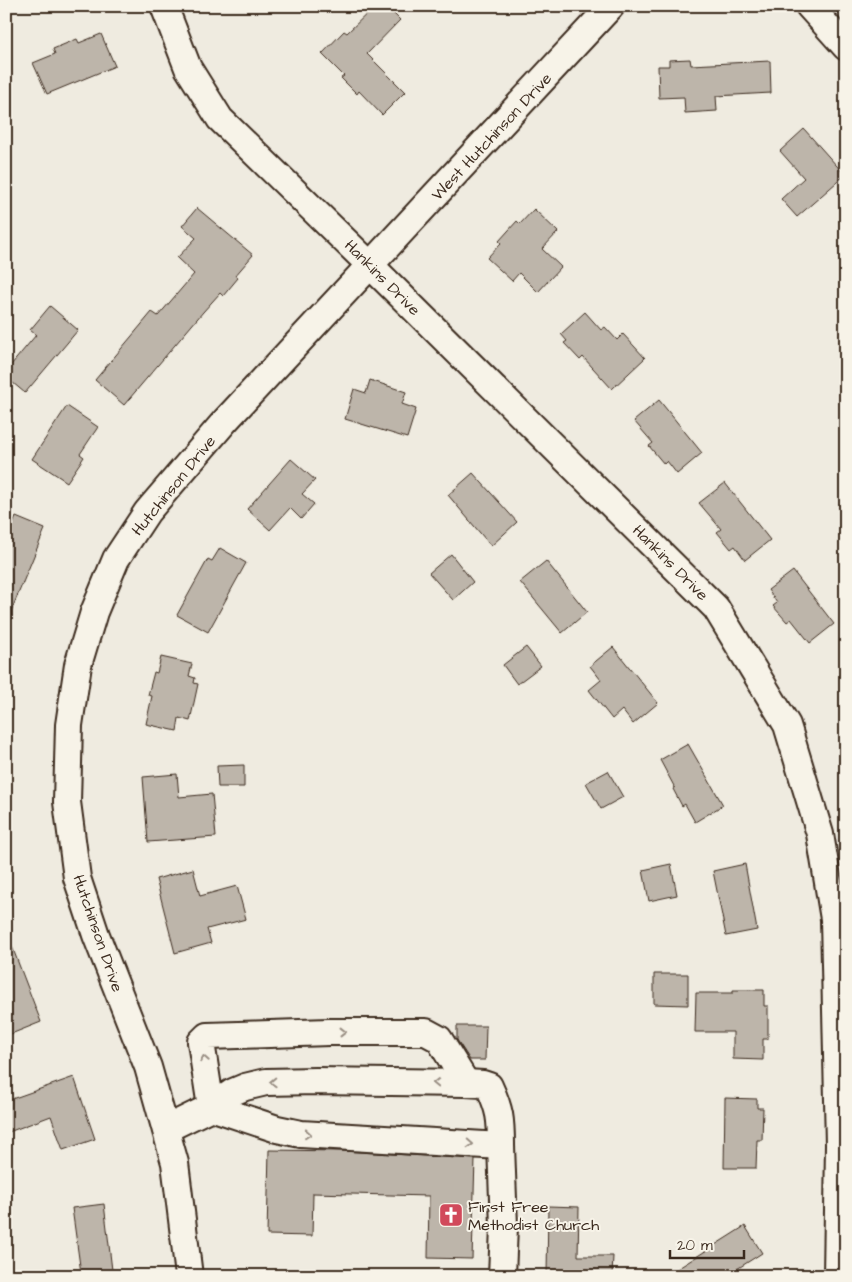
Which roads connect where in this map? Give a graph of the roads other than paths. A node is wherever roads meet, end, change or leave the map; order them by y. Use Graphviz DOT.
graph roads {
  1 [pos="164,6"];
  2 [pos="612,6"];
  3 [pos="809,6"];
  4 [pos="846,47"];
  5 [pos="370,265"];
  6 [pos="466,1083"];
  7 [pos="211,1107"];
  8 [pos="166,1129"];
  9 [pos="501,1146"];
  10 [pos="502,1267"];
  11 [pos="189,1276"];
  12 [pos="837,1276"];
  1 -- 5 [label="street, Hankins Drive"];
  2 -- 5 [label="street, West Hutchinson Drive"];
  3 -- 4 [label="street"];
  5 -- 8 [label="street, Hutchinson Drive"];
  5 -- 12 [label="street, Hankins Drive"];
  6 -- 7 [label="street, one-way"];
  7 -- 6 [label="street, one-way"];
  6 -- 9 [label="street"];
  7 -- 8 [label="street"];
  7 -- 9 [label="street, one-way"];
  8 -- 11 [label="street, Hutchinson Drive"];
  9 -- 10 [label="street"];
}
